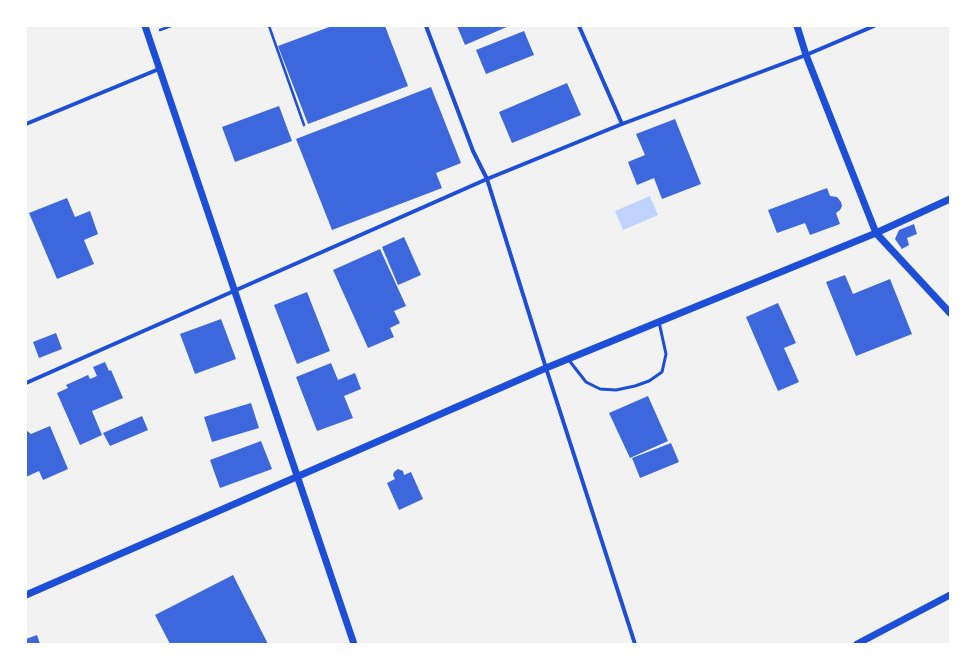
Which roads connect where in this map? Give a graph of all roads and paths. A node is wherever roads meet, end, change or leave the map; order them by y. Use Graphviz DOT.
graph roads {
  1 [pos="145,26"];
  2 [pos="268,26"];
  3 [pos="426,26"];
  4 [pos="579,26"];
  5 [pos="797,26"];
  6 [pos="874,26"];
  7 [pos="806,55"];
  8 [pos="159,69"];
  9 [pos="26,124"];
  10 [pos="622,124"];
  11 [pos="304,125"];
  12 [pos="487,179"];
  13 [pos="950,200"];
  14 [pos="876,233"];
  15 [pos="235,291"];
  16 [pos="950,313"];
  17 [pos="658,322"];
  18 [pos="568,359"];
  19 [pos="546,368"];
  20 [pos="26,384"];
  21 [pos="297,476"];
  22 [pos="26,595"];
  23 [pos="950,595"];
  24 [pos="354,644"];
  25 [pos="634,644"];
  26 [pos="857,644"];
  1 -- 8 [label="street"];
  2 -- 11 [label="path"];
  3 -- 12 [label="street"];
  4 -- 10 [label="street"];
  5 -- 7 [label="street"];
  6 -- 7 [label="street"];
  7 -- 10 [label="street"];
  7 -- 14 [label="street"];
  8 -- 9 [label="street"];
  8 -- 15 [label="street"];
  10 -- 12 [label="street"];
  12 -- 15 [label="street"];
  12 -- 19 [label="street"];
  13 -- 14 [label="street"];
  14 -- 16 [label="street"];
  14 -- 17 [label="street"];
  15 -- 20 [label="street"];
  15 -- 21 [label="street"];
  17 -- 18 [label="street"];
  17 -- 18 [label="lane"];
  18 -- 19 [label="street"];
  19 -- 21 [label="street"];
  19 -- 25 [label="street"];
  21 -- 22 [label="street"];
  21 -- 24 [label="street"];
  23 -- 26 [label="street"];
}
